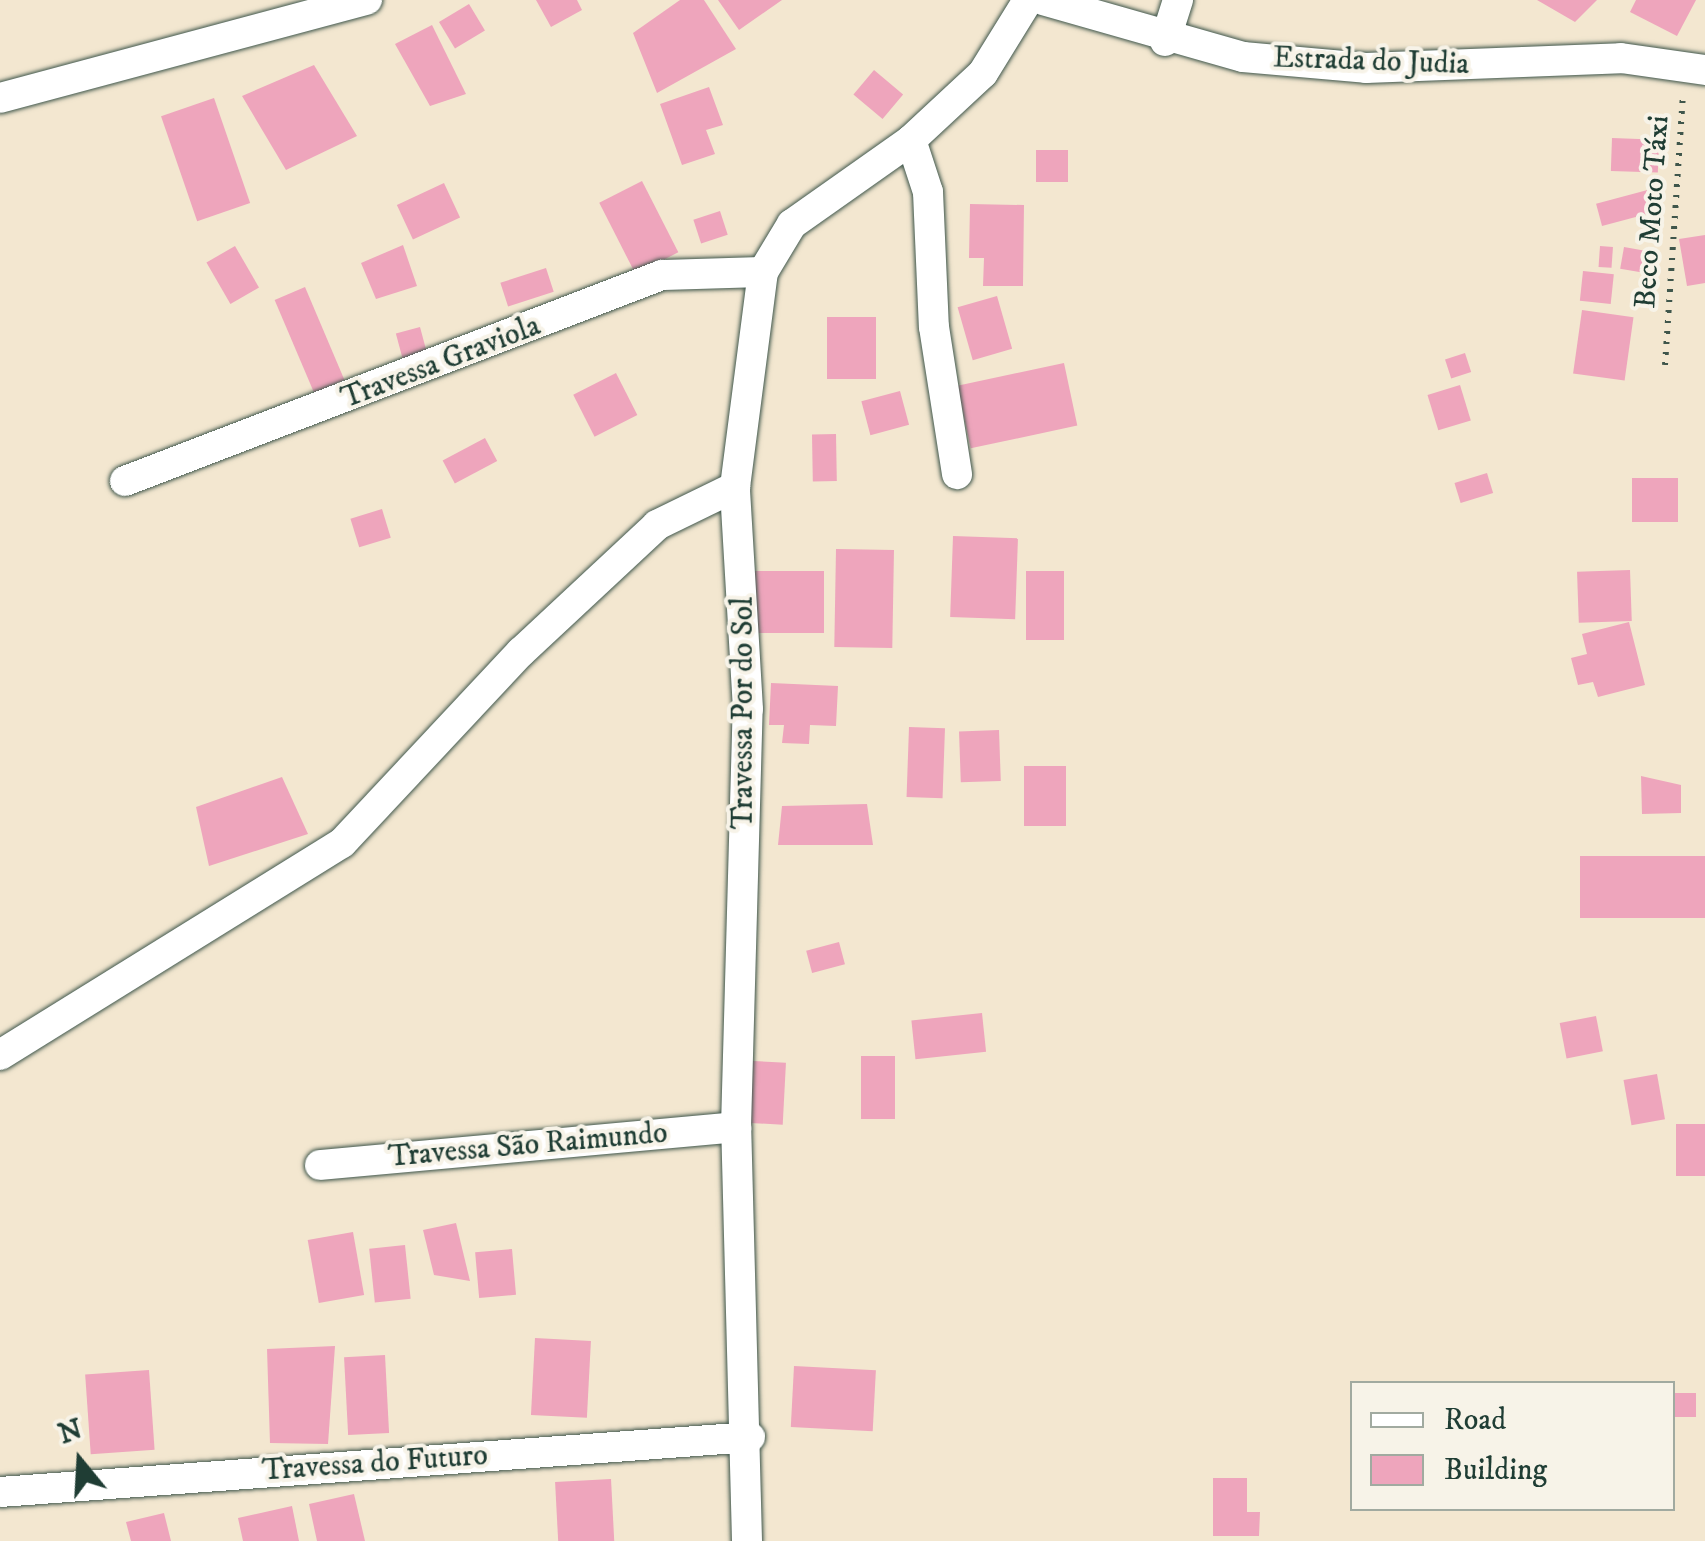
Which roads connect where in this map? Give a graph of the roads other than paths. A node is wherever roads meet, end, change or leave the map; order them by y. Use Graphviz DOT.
graph roads {
  1 [pos="367,0"];
  2 [pos="1028,0"];
  3 [pos="1043,0"];
  4 [pos="1178,0"];
  5 [pos="1165,40"];
  6 [pos="1695,66"];
  7 [pos="0,98"];
  8 [pos="911,140"];
  9 [pos="763,272"];
  10 [pos="956,474"];
  11 [pos="125,481"];
  12 [pos="735,487"];
  13 [pos="0,1055"];
  14 [pos="736,1128"];
  15 [pos="320,1164"];
  16 [pos="750,1437"];
  17 [pos="0,1492"];
  18 [pos="747,1541"];
  1 -- 7 [label="street"];
  2 -- 8 [label="street, Travessa Por do Sol"];
  3 -- 5 [label="street, Estrada do Judia"];
  4 -- 5 [label="street"];
  5 -- 6 [label="street, Estrada do Judia"];
  8 -- 9 [label="street, Travessa Por do Sol"];
  8 -- 10 [label="street"];
  9 -- 11 [label="street, Travessa Graviola"];
  9 -- 12 [label="street, Travessa Por do Sol"];
  12 -- 13 [label="street"];
  12 -- 14 [label="street, Travessa Por do Sol"];
  14 -- 15 [label="street, Travessa São Raimundo"];
  14 -- 16 [label="street, Travessa Por do Sol"];
  16 -- 17 [label="street, Travessa do Futuro"];
  16 -- 18 [label="street, Travessa Por do Sol"];
}
